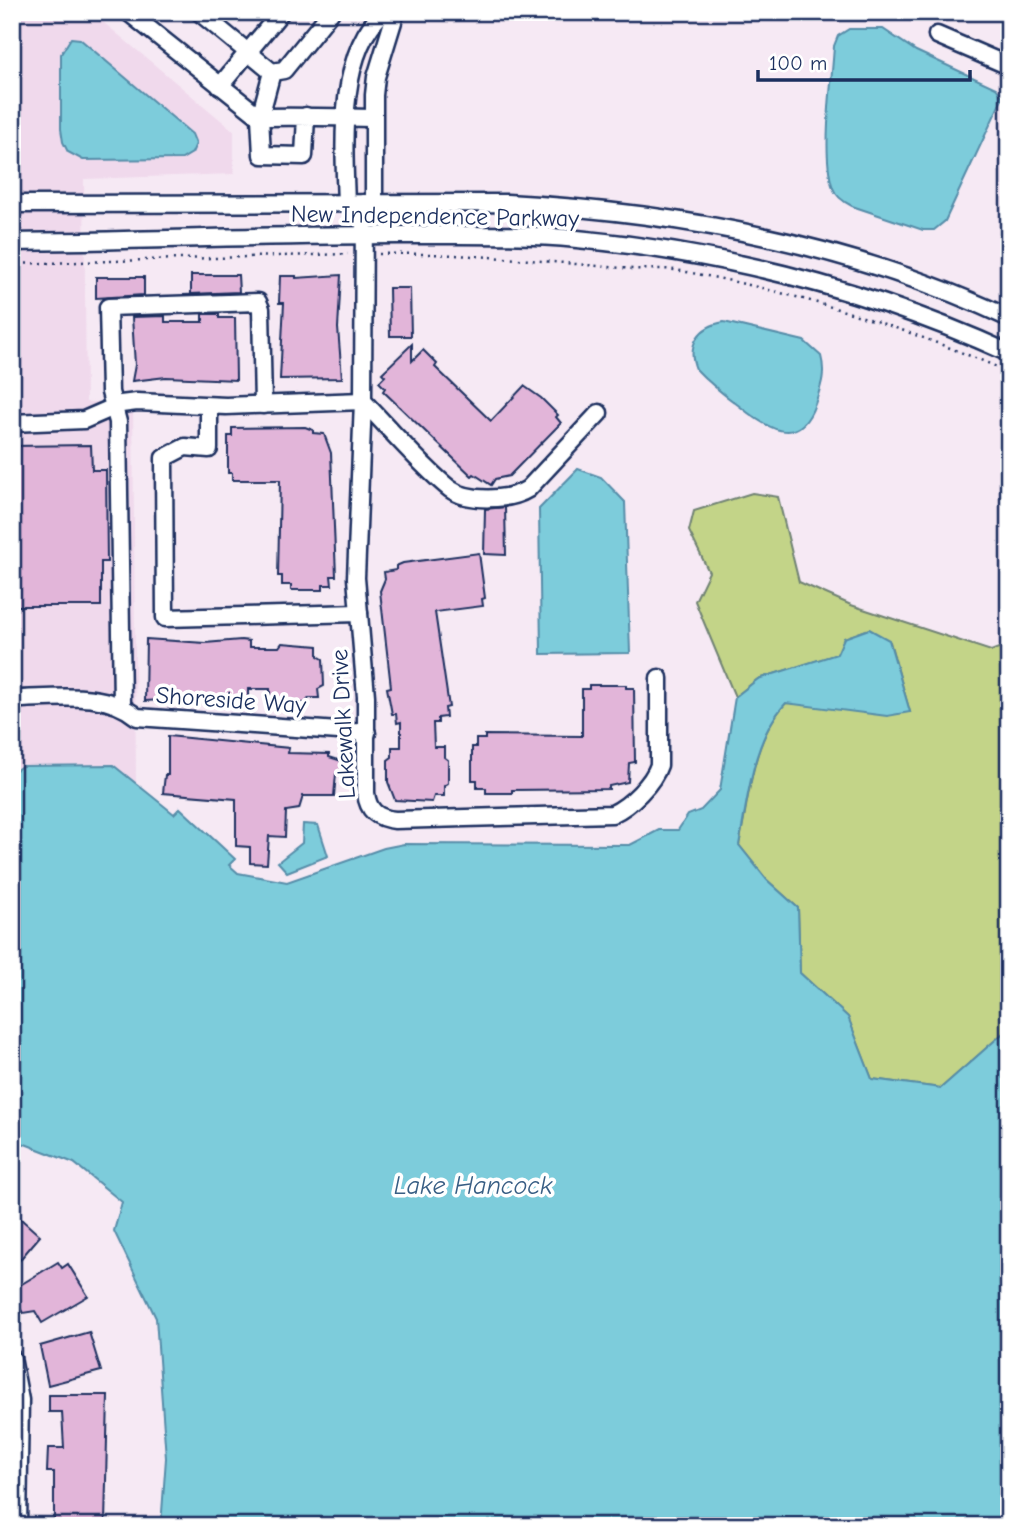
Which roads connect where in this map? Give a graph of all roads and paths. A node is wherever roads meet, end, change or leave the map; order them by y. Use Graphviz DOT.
graph roads {
  1 [pos="128,12"];
  2 [pos="199,12"];
  3 [pos="281,12"];
  4 [pos="331,12"];
  5 [pos="384,12"];
  6 [pos="396,12"];
  7 [pos="937,35"];
  8 [pos="248,52"];
  9 [pos="1009,66"];
  10 [pos="272,72"];
  11 [pos="220,86"];
  12 [pos="306,116"];
  13 [pos="260,117"];
  14 [pos="346,117"];
  15 [pos="373,118"];
  16 [pos="346,203"];
  17 [pos="369,203"];
  18 [pos="12,204"];
  19 [pos="364,234"];
  20 [pos="12,242"];
  21 [pos="796,244"];
  22 [pos="364,254"];
  23 [pos="12,264"];
  24 [pos="788,275"];
  25 [pos="1009,318"];
  26 [pos="1009,354"];
  27 [pos="1009,372"];
  28 [pos="363,401"];
  29 [pos="263,405"];
  30 [pos="209,406"];
  31 [pos="114,408"];
  32 [pos="599,413"];
  33 [pos="12,423"];
  34 [pos="359,613"];
  35 [pos="659,678"];
  36 [pos="12,699"];
  37 [pos="122,704"];
  38 [pos="367,733"];
  39 [pos="12,1358"];
  40 [pos="18,1526"];
  1 -- 11 [label="street"];
  2 -- 8 [label="street"];
  3 -- 8 [label="street"];
  4 -- 10 [label="street"];
  5 -- 14 [label="street"];
  6 -- 15 [label="street, Lakewalk Drive"];
  7 -- 9 [label="street"];
  8 -- 10 [label="street"];
  8 -- 11 [label="street"];
  10 -- 13 [label="street"];
  11 -- 13 [label="street"];
  12 -- 13 [label="street"];
  12 -- 13 [label="street"];
  12 -- 14 [label="street"];
  14 -- 15 [label="street"];
  14 -- 16 [label="street"];
  15 -- 17 [label="street, Lakewalk Drive"];
  16 -- 17 [label="street, New Independence Parkway"];
  16 -- 18 [label="street, New Independence Parkway"];
  17 -- 19 [label="street, Lakewalk Drive"];
  17 -- 21 [label="street, New Independence Parkway"];
  19 -- 20 [label="street, New Independence Parkway"];
  19 -- 22 [label="street, Lakewalk Drive"];
  19 -- 24 [label="street, New Independence Parkway"];
  21 -- 24 [label="street"];
  21 -- 25 [label="street, New Independence Parkway"];
  22 -- 23 [label="path"];
  22 -- 27 [label="path"];
  22 -- 28 [label="street, Lakewalk Drive"];
  24 -- 26 [label="street, New Independence Parkway"];
  28 -- 29 [label="street"];
  28 -- 32 [label="street"];
  28 -- 34 [label="street, Lakewalk Drive"];
  29 -- 30 [label="street"];
  29 -- 31 [label="street"];
  30 -- 31 [label="street"];
  30 -- 34 [label="street"];
  31 -- 33 [label="street"];
  31 -- 37 [label="street"];
  34 -- 38 [label="street, Lakewalk Drive"];
  35 -- 38 [label="street, Lakewalk Drive"];
  36 -- 37 [label="street, Shoreside Way"];
  37 -- 38 [label="street, Shoreside Way"];
  39 -- 40 [label="street"];
}
